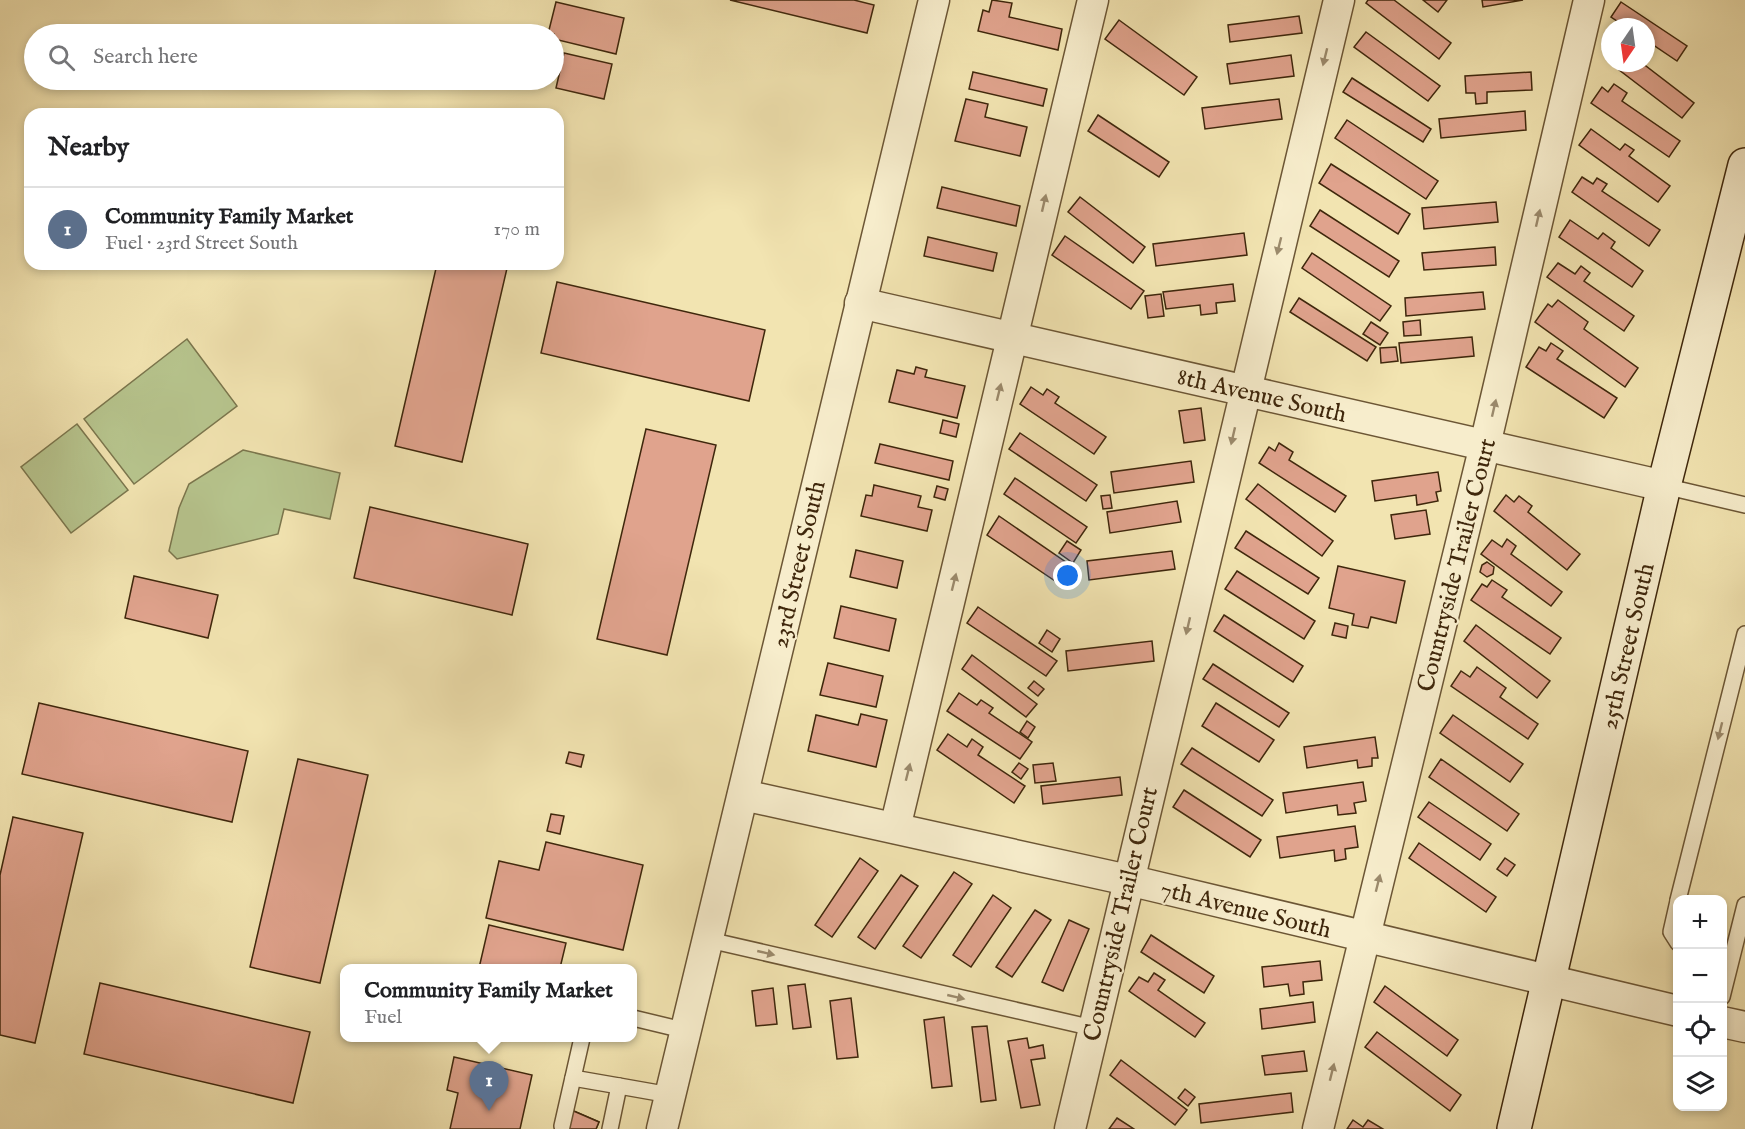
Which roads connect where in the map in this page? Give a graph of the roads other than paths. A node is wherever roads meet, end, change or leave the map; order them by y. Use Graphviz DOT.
graph roads {
  1 [pos="934,0"];
  2 [pos="1093,0"];
  3 [pos="1339,0"];
  4 [pos="1589,0"];
  5 [pos="1745,165"];
  6 [pos="860,303"];
  7 [pos="1013,337"];
  8 [pos="1244,391"];
  9 [pos="1485,445"];
  10 [pos="1664,486"];
  11 [pos="1745,505"];
  12 [pos="1745,634"];
  13 [pos="743,795"];
  14 [pos="895,828"];
  15 [pos="1128,880"];
  16 [pos="1679,895"];
  17 [pos="1745,905"];
  18 [pos="1365,938"];
  19 [pos="709,940"];
  20 [pos="1727,960"];
  21 [pos="1549,981"];
  22 [pos="1673,1010"];
  23 [pos="637,1019"];
  24 [pos="1727,1023"];
  25 [pos="1745,1027"];
  26 [pos="1093,1028"];
  27 [pos="687,1031"];
  28 [pos="581,1042"];
  29 [pos="573,1078"];
  30 [pos="619,1086"];
  31 [pos="670,1095"];
  32 [pos="562,1126"];
  33 [pos="610,1129"];
  34 [pos="662,1129"];
  35 [pos="1070,1129"];
  36 [pos="1318,1129"];
  37 [pos="1514,1129"];
  1 -- 6 [label="street, 23rd Street South"];
  7 -- 2 [label="street, one-way"];
  3 -- 8 [label="street, Countryside Trailer Court, one-way"];
  9 -- 4 [label="street, Countryside Trailer Court, one-way"];
  5 -- 10 [label="main road, 25th Street South"];
  6 -- 7 [label="street, 8th Avenue South"];
  6 -- 13 [label="street, 23rd Street South"];
  7 -- 8 [label="street, 8th Avenue South"];
  14 -- 7 [label="street, one-way"];
  8 -- 9 [label="street, 8th Avenue South"];
  8 -- 15 [label="street, Countryside Trailer Court, one-way"];
  9 -- 10 [label="street, 8th Avenue South"];
  18 -- 9 [label="street, Countryside Trailer Court, one-way"];
  10 -- 11 [label="lane"];
  10 -- 21 [label="main road, 25th Street South"];
  12 -- 16 [label="lane, one-way"];
  13 -- 14 [label="street, 7th Avenue South"];
  13 -- 19 [label="street, 23rd Street South"];
  14 -- 15 [label="street, 7th Avenue South"];
  15 -- 18 [label="street, 7th Avenue South"];
  15 -- 26 [label="street, Countryside Trailer Court"];
  17 -- 20 [label="lane"];
  18 -- 21 [label="street, 7th Avenue South"];
  36 -- 18 [label="street, Countryside Trailer Court, one-way"];
  19 -- 26 [label="lane, one-way"];
  19 -- 27 [label="street, 23rd Street South"];
  21 -- 22 [label="street, 7th Avenue South"];
  21 -- 37 [label="main road, 25th Street South"];
  23 -- 27 [label="lane"];
  24 -- 25 [label="street"];
  26 -- 35 [label="street, Countryside Trailer Court"];
  27 -- 31 [label="street, 23rd Street South"];
  28 -- 29 [label="lane"];
  29 -- 30 [label="lane"];
  29 -- 32 [label="lane"];
  30 -- 31 [label="lane"];
  30 -- 33 [label="lane"];
  31 -- 34 [label="street, 23rd Street South"];
}
